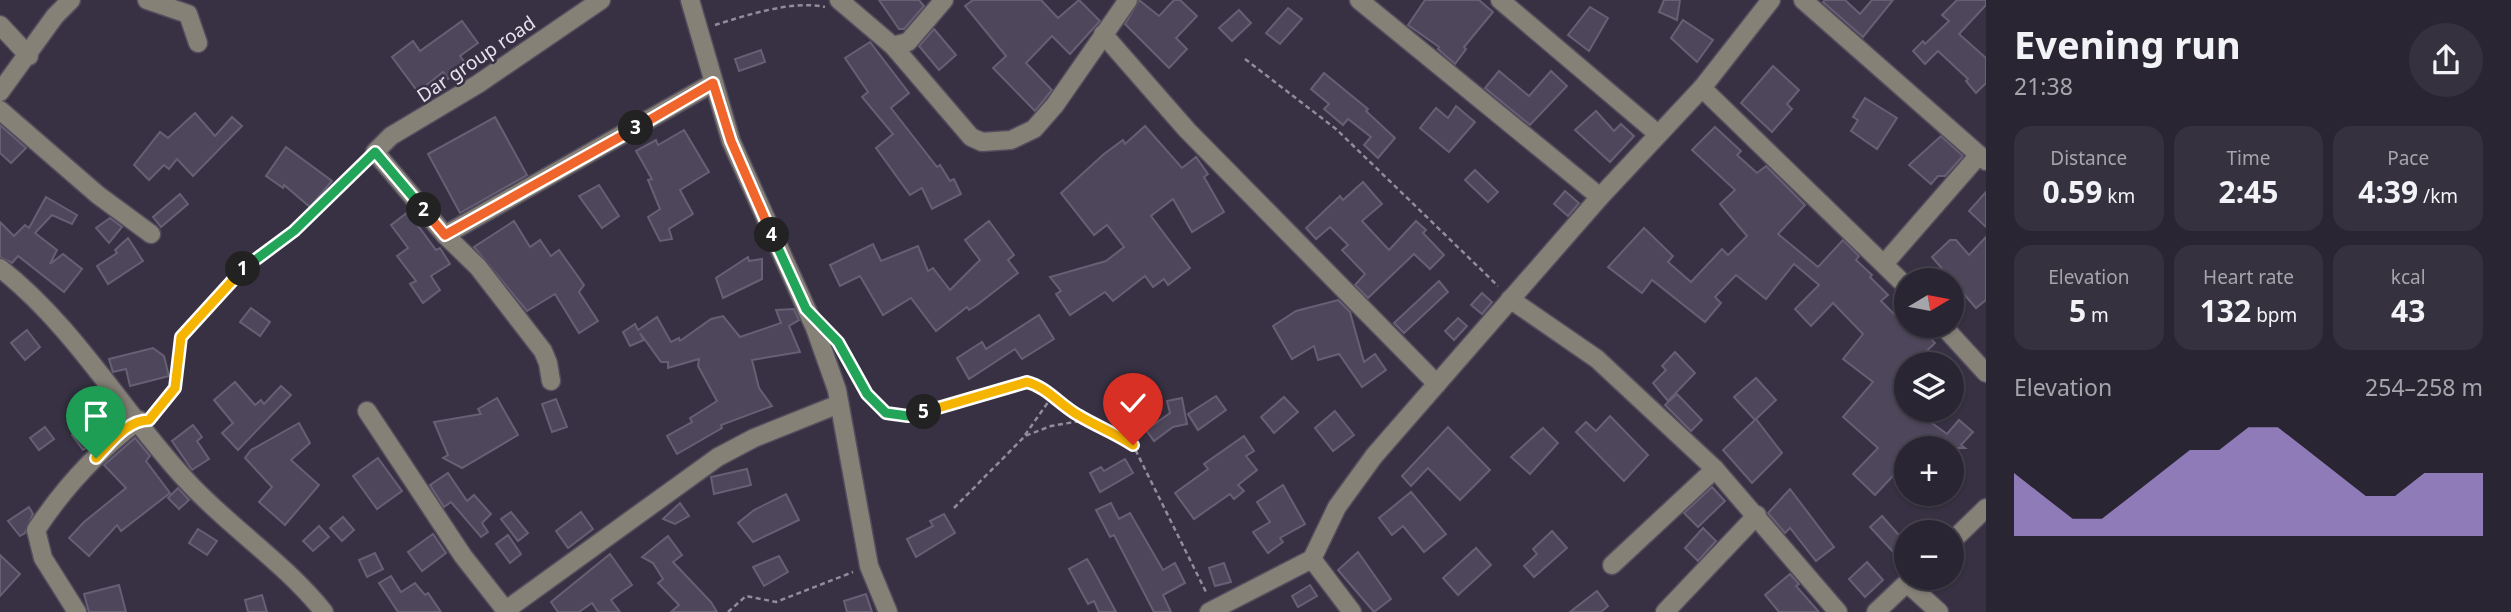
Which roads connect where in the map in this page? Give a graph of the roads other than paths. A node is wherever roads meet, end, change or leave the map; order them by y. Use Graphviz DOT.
graph roads {
  1 [pos="89,0"];
  2 [pos="147,0"];
  3 [pos="601,0"];
  4 [pos="691,0"];
  5 [pos="839,0"];
  6 [pos="944,0"];
  7 [pos="1128,0"];
  8 [pos="1359,0"];
  9 [pos="1500,0"];
  10 [pos="1770,0"];
  11 [pos="1802,0"];
  12 [pos="69,1"];
  13 [pos="0,25"];
  14 [pos="1103,34"];
  15 [pos="198,43"];
  16 [pos="893,46"];
  17 [pos="29,56"];
  18 [pos="713,83"];
  19 [pos="1702,88"];
  20 [pos="0,92"];
  21 [pos="0,110"];
  22 [pos="1658,134"];
  23 [pos="1982,158"];
  24 [pos="1600,197"];
  25 [pos="151,234"];
  26 [pos="445,235"];
  27 [pos="1884,264"];
  28 [pos="0,268"];
  29 [pos="1894,274"];
  30 [pos="1510,299"];
  31 [pos="1954,338"];
  32 [pos="1986,373"];
  33 [pos="551,381"];
  34 [pos="1437,384"];
  35 [pos="839,404"];
  36 [pos="367,411"];
  37 [pos="139,420"];
  38 [pos="1715,469"];
  39 [pos="1986,508"];
  40 [pos="1757,514"];
  41 [pos="1964,529"];
  42 [pos="1312,559"];
  43 [pos="1612,565"];
  44 [pos="1900,590"];
  45 [pos="1919,590"];
  46 [pos="1212,610"];
  47 [pos="506,611"];
  48 [pos="77,612"];
  49 [pos="324,612"];
  50 [pos="888,612"];
  51 [pos="1352,612"];
  52 [pos="1665,612"];
  53 [pos="1838,612"];
  54 [pos="1877,612"];
  55 [pos="1939,612"];
  1 -- 12 [label="street"];
  2 -- 15 [label="street"];
  3 -- 26 [label="street, Dar group road"];
  4 -- 18 [label="street"];
  5 -- 16 [label="street"];
  6 -- 16 [label="street"];
  7 -- 14 [label="street"];
  8 -- 24 [label="street"];
  9 -- 22 [label="street"];
  10 -- 19 [label="street"];
  11 -- 23 [label="street"];
  12 -- 17 [label="street"];
  13 -- 17 [label="street"];
  14 -- 16 [label="street"];
  14 -- 34 [label="street"];
  17 -- 20 [label="street"];
  18 -- 26 [label="street"];
  18 -- 35 [label="street"];
  19 -- 22 [label="street"];
  19 -- 27 [label="street"];
  21 -- 25 [label="street"];
  22 -- 24 [label="street"];
  23 -- 27 [label="street"];
  24 -- 30 [label="street"];
  26 -- 33 [label="street"];
  27 -- 29 [label="street"];
  28 -- 37 [label="street"];
  30 -- 34 [label="street"];
  30 -- 38 [label="street"];
  31 -- 32 [label="street"];
  34 -- 42 [label="street"];
  35 -- 47 [label="street"];
  35 -- 50 [label="street"];
  36 -- 47 [label="street"];
  37 -- 48 [label="street"];
  37 -- 49 [label="street"];
  38 -- 40 [label="street"];
  38 -- 43 [label="street"];
  39 -- 41 [label="street"];
  40 -- 52 [label="street"];
  40 -- 53 [label="street"];
  42 -- 46 [label="street"];
  42 -- 51 [label="street"];
  44 -- 54 [label="street"];
  45 -- 55 [label="street"];
}
